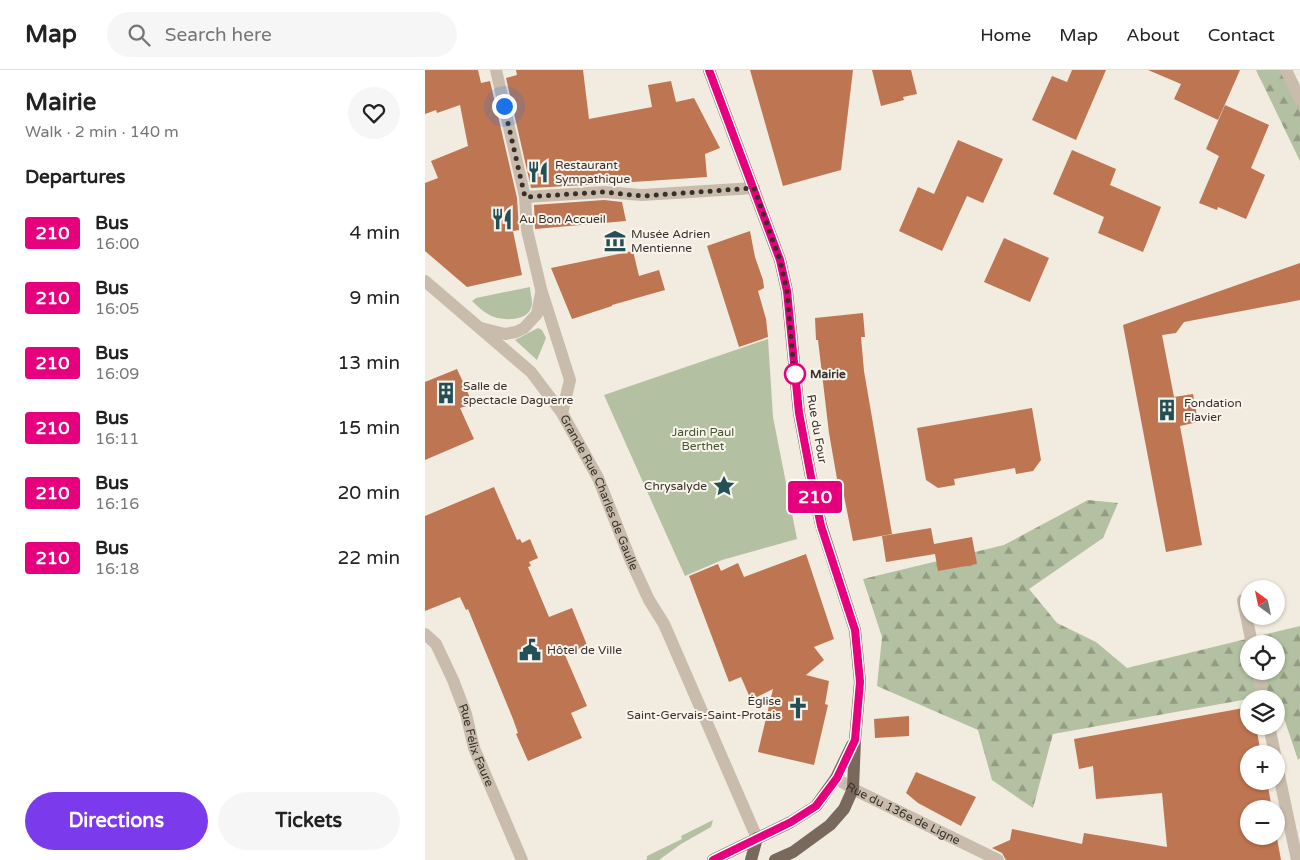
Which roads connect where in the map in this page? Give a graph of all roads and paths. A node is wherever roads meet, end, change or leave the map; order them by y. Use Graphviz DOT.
graph roads {
  1 [pos="496,70"];
  2 [pos="709,70"];
  3 [pos="1286,70"];
  4 [pos="1300,99"];
  5 [pos="754,188"];
  6 [pos="525,197"];
  7 [pos="425,281"];
  8 [pos="541,289"];
  9 [pos="477,326"];
  10 [pos="562,413"];
  11 [pos="425,634"];
  12 [pos="855,740"];
  13 [pos="837,778"];
  14 [pos="853,789"];
  15 [pos="1282,790"];
  16 [pos="757,838"];
  17 [pos="522,860"];
  18 [pos="713,860"];
  19 [pos="751,860"];
  20 [pos="775,860"];
  21 [pos="998,860"];
  22 [pos="1297,860"];
  1 -- 6 [label="street, Grande Rue Charles de Gaulle"];
  2 -- 5 [label="main road, Rue du Four"];
  3 -- 4 [label="street"];
  5 -- 6 [label="street"];
  5 -- 12 [label="main road, Rue du Four"];
  6 -- 8 [label="street, Grande Rue Charles de Gaulle"];
  7 -- 9 [label="street"];
  8 -- 9 [label="street"];
  8 -- 10 [label="street, Grande Rue Charles de Gaulle"];
  9 -- 10 [label="street"];
  10 -- 16 [label="street, Grande Rue Charles de Gaulle"];
  11 -- 17 [label="street, Rue Félix Faure"];
  12 -- 13 [label="main road"];
  12 -- 14 [label="main road, Rue du Four"];
  13 -- 14 [label="street, Rue du 136e de Ligne"];
  13 -- 16 [label="main road"];
  14 -- 20 [label="main road"];
  14 -- 21 [label="street, Rue du 136e de Ligne"];
  15 -- 22 [label="street"];
  16 -- 18 [label="main road"];
  16 -- 19 [label="main road"];
}
